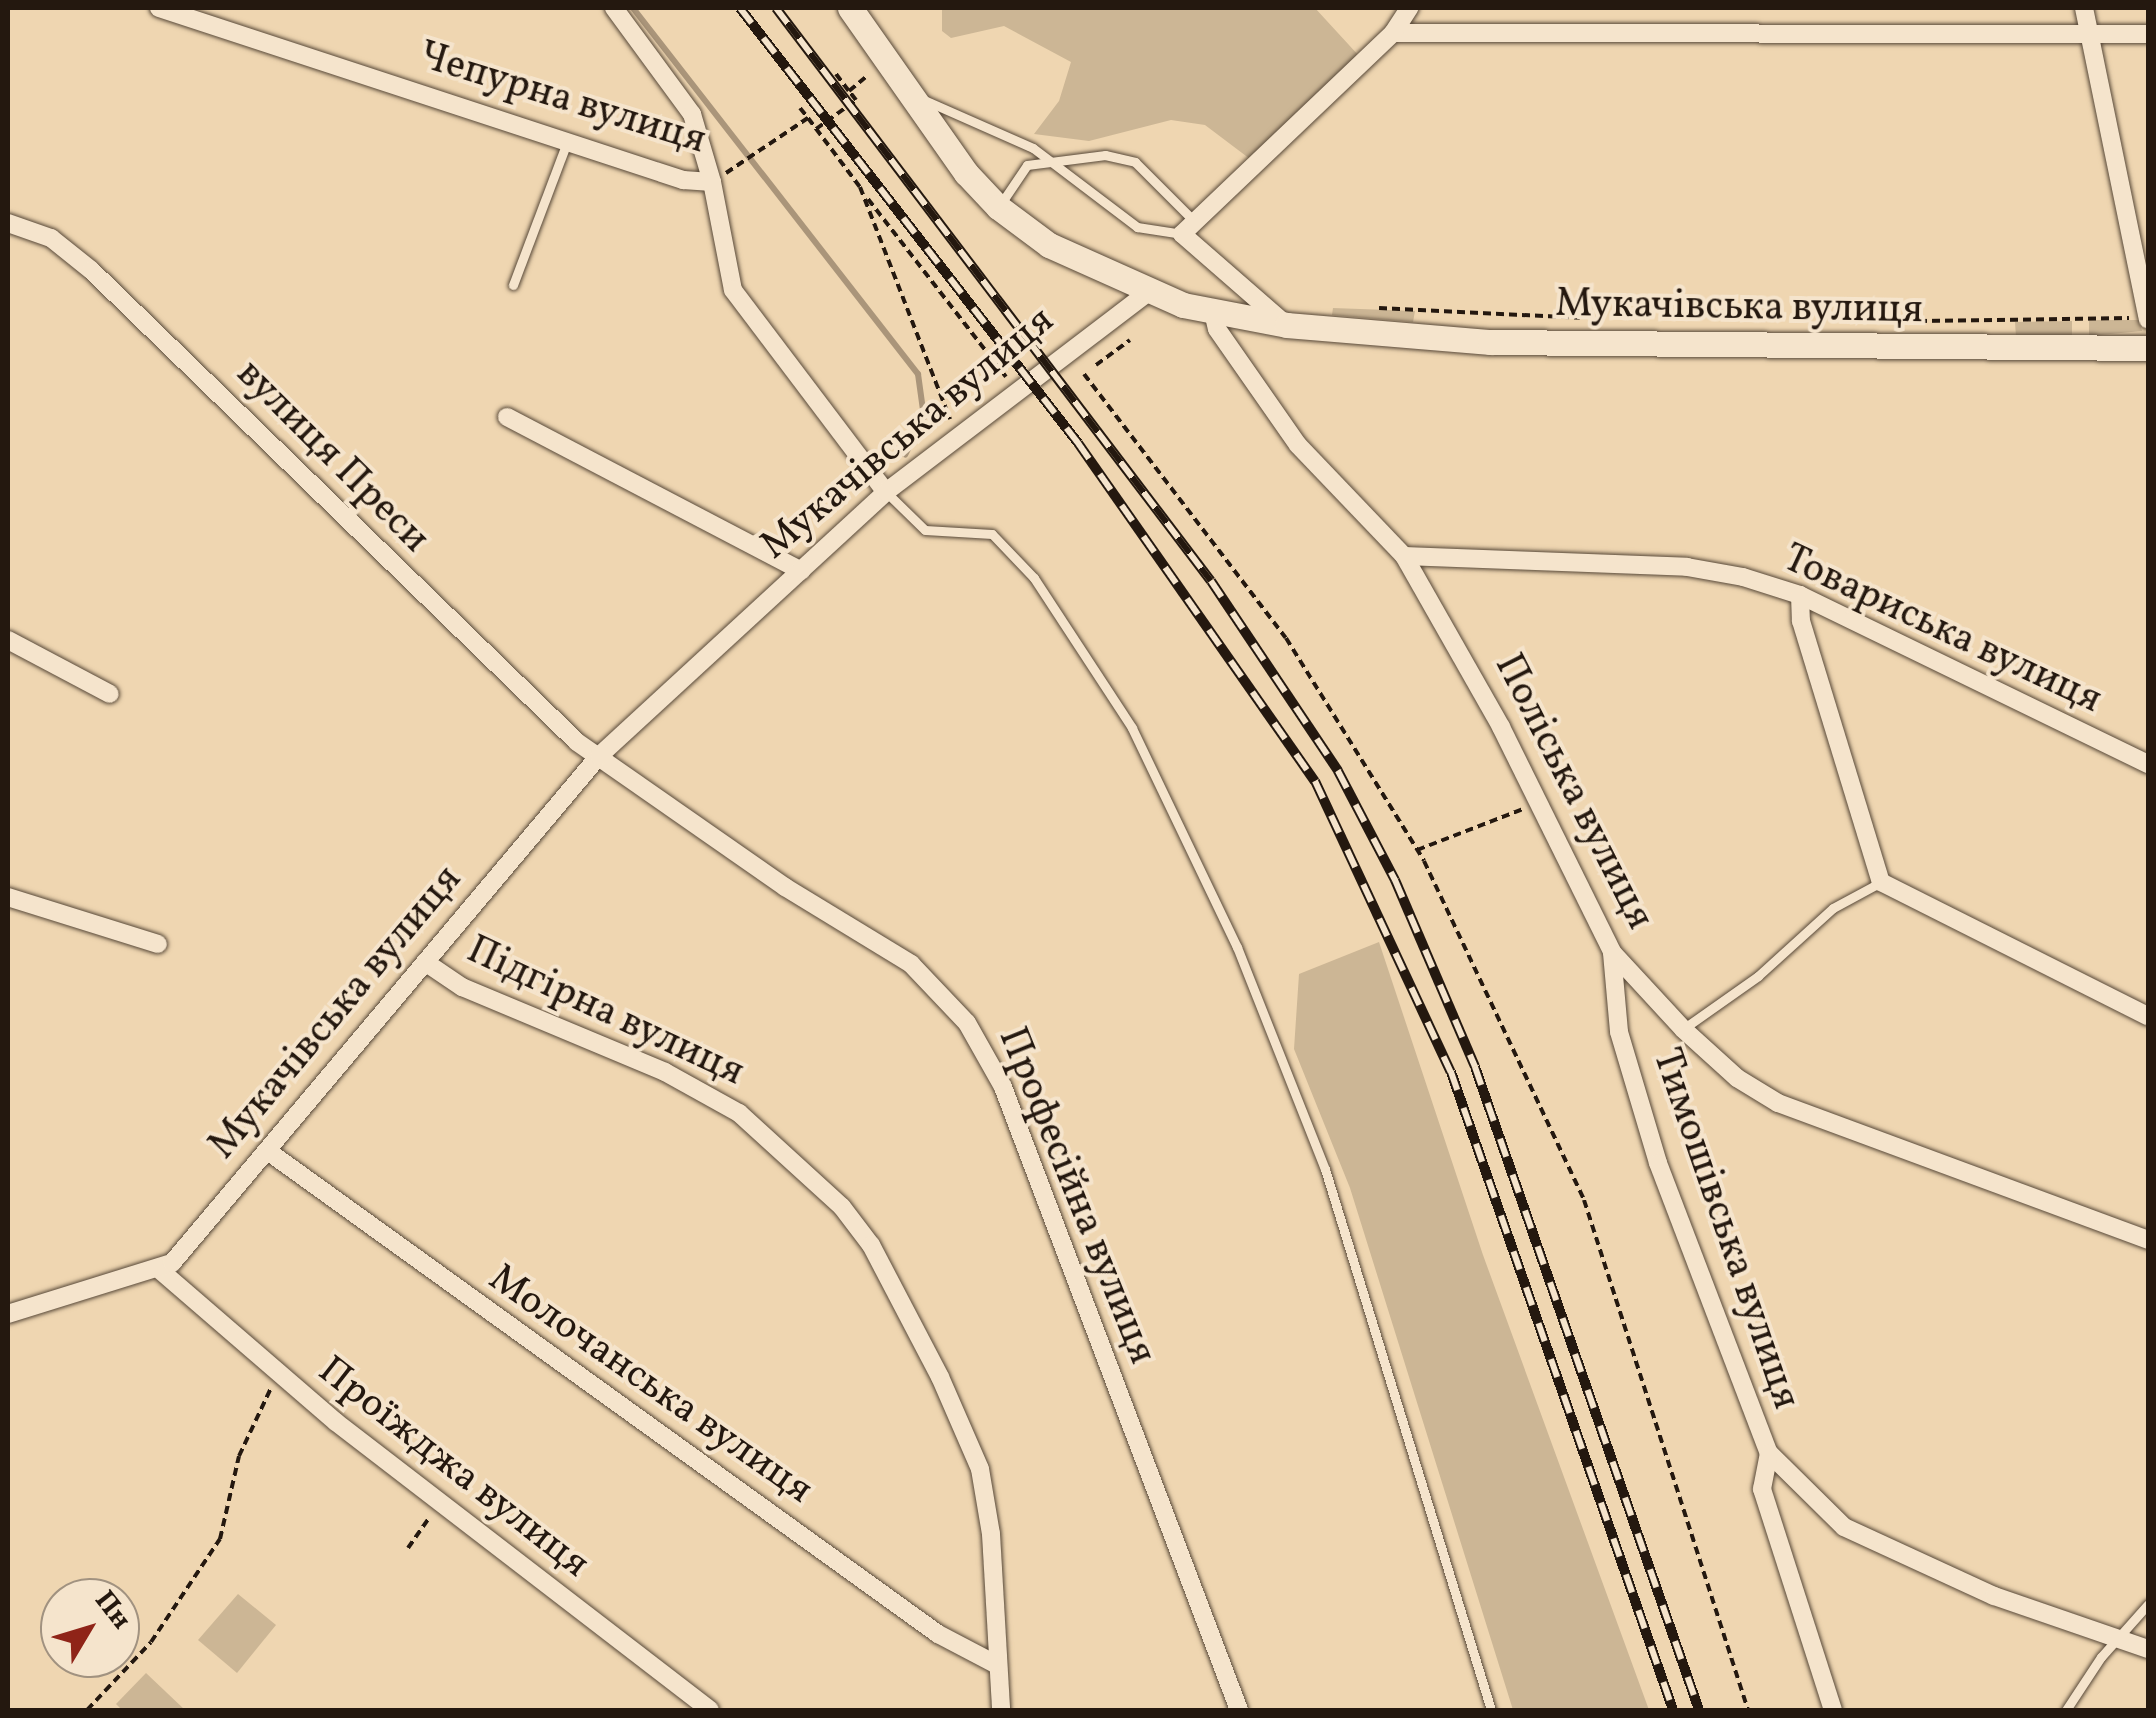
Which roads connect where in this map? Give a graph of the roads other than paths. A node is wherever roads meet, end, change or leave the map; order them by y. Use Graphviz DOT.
graph roads {
  1 [pos="159,8"];
  2 [pos="614,8"];
  3 [pos="850,8"];
  4 [pos="1408,8"];
  5 [pos="2084,8"];
  6 [pos="1393,33"];
  7 [pos="2084,34"];
  8 [pos="2148,34"];
  9 [pos="912,95"];
  10 [pos="568,140"];
  11 [pos="1049,160"];
  12 [pos="712,182"];
  13 [pos="998,207"];
  14 [pos="8,223"];
  15 [pos="1187,227"];
  16 [pos="513,286"];
  17 [pos="1148,293"];
  18 [pos="1213,312"];
  19 [pos="2144,319"];
  20 [pos="1287,325"];
  21 [pos="2148,348"];
  22 [pos="506,416"];
  23 [pos="886,492"];
  24 [pos="1404,556"];
  25 [pos="801,571"];
  26 [pos="1800,595"];
  27 [pos="8,640"];
  28 [pos="110,694"];
  29 [pos="599,756"];
  30 [pos="2148,764"];
  31 [pos="1881,882"];
  32 [pos="8,897"];
  33 [pos="158,944"];
  34 [pos="1612,952"];
  35 [pos="426,962"];
  36 [pos="2148,1016"];
  37 [pos="1683,1029"];
  38 [pos="270,1152"];
  39 [pos="2148,1240"];
  40 [pos="161,1271"];
  41 [pos="8,1314"];
  42 [pos="1769,1452"];
  43 [pos="2148,1604"];
  44 [pos="2120,1638"];
  45 [pos="2148,1649"];
  46 [pos="997,1665"];
  47 [pos="710,1710"];
  48 [pos="1001,1710"];
  49 [pos="1239,1710"];
  50 [pos="1491,1710"];
  51 [pos="1833,1710"];
  52 [pos="2066,1710"];
  1 -- 10 [label="street, Чепурна вулиця"];
  2 -- 12 [label="street"];
  3 -- 9 [label="street"];
  4 -- 6 [label="street"];
  5 -- 7 [label="street"];
  6 -- 7 [label="street"];
  6 -- 15 [label="street"];
  7 -- 8 [label="street"];
  7 -- 19 [label="street"];
  9 -- 11 [label="lane"];
  9 -- 13 [label="street"];
  10 -- 12 [label="street, Чепурна вулиця"];
  10 -- 16 [label="lane"];
  11 -- 13 [label="lane"];
  11 -- 15 [label="lane"];
  11 -- 15 [label="lane"];
  12 -- 23 [label="street, Чепурна вулиця"];
  13 -- 17 [label="street"];
  14 -- 29 [label="street, вулиця Преси"];
  15 -- 20 [label="street"];
  17 -- 18 [label="street, Мукачівська вулиця"];
  17 -- 23 [label="street, Мукачівська вулиця"];
  18 -- 20 [label="street, Мукачівська вулиця"];
  18 -- 24 [label="street, Поліська вулиця"];
  20 -- 21 [label="street, Мукачівська вулиця"];
  22 -- 25 [label="street"];
  23 -- 25 [label="street, Мукачівська вулиця"];
  23 -- 50 [label="lane"];
  24 -- 26 [label="street, Товариська вулиця"];
  24 -- 34 [label="street, Поліська вулиця"];
  25 -- 29 [label="street, Мукачівська вулиця"];
  26 -- 30 [label="street, Товариська вулиця"];
  26 -- 31 [label="street"];
  27 -- 28 [label="street"];
  29 -- 35 [label="street, Мукачівська вулиця"];
  29 -- 49 [label="street, Професійна вулиця"];
  31 -- 36 [label="street"];
  31 -- 37 [label="lane"];
  32 -- 33 [label="street"];
  34 -- 37 [label="street, Поліська вулиця"];
  34 -- 42 [label="street, Тимошівська вулиця"];
  35 -- 38 [label="street, Мукачівська вулиця"];
  35 -- 46 [label="street, Підгірна вулиця"];
  37 -- 39 [label="street, Поліська вулиця"];
  38 -- 40 [label="street, Мукачівська вулиця"];
  38 -- 46 [label="street, Молочанська вулиця"];
  40 -- 41 [label="street"];
  40 -- 47 [label="street, Проїжджа вулиця"];
  42 -- 44 [label="street, Тимошівська вулиця"];
  42 -- 51 [label="street"];
  43 -- 44 [label="lane"];
  44 -- 45 [label="street, Тимошівська вулиця"];
  44 -- 52 [label="lane"];
  46 -- 48 [label="street, Підгірна вулиця"];
}
